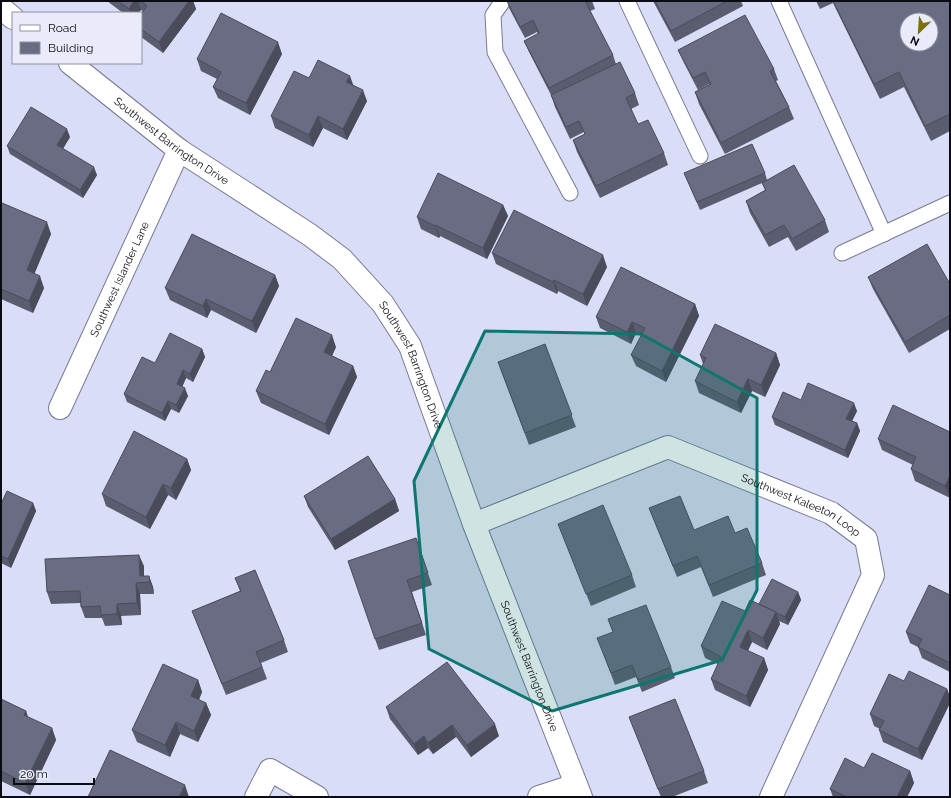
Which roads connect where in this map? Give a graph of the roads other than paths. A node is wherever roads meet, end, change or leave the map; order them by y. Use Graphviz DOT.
graph roads {
  1 [pos="503,1"];
  2 [pos="627,1"];
  3 [pos="779,1"];
  4 [pos="1,8"];
  5 [pos="12,17"];
  6 [pos="71,64"];
  7 [pos="179,150"];
  8 [pos="700,156"];
  9 [pos="570,193"];
  10 [pos="950,203"];
  11 [pos="884,234"];
  12 [pos="842,253"];
  13 [pos="60,408"];
  14 [pos="474,524"];
  15 [pos="578,791"];
  16 [pos="256,797"];
  17 [pos="317,797"];
  18 [pos="540,797"];
  19 [pos="771,797"];
  1 -- 9 [label="lane"];
  2 -- 8 [label="lane"];
  3 -- 11 [label="lane"];
  4 -- 5 [label="street"];
  6 -- 7 [label="street, Southwest Barrington Drive"];
  7 -- 13 [label="street, Southwest Islander Lane"];
  7 -- 14 [label="street, Southwest Barrington Drive"];
  10 -- 11 [label="lane"];
  11 -- 12 [label="lane"];
  14 -- 15 [label="street, Southwest Barrington Drive"];
  14 -- 19 [label="street, Southwest Kaleeton Loop"];
  15 -- 18 [label="street"];
  16 -- 17 [label="street"];
}
